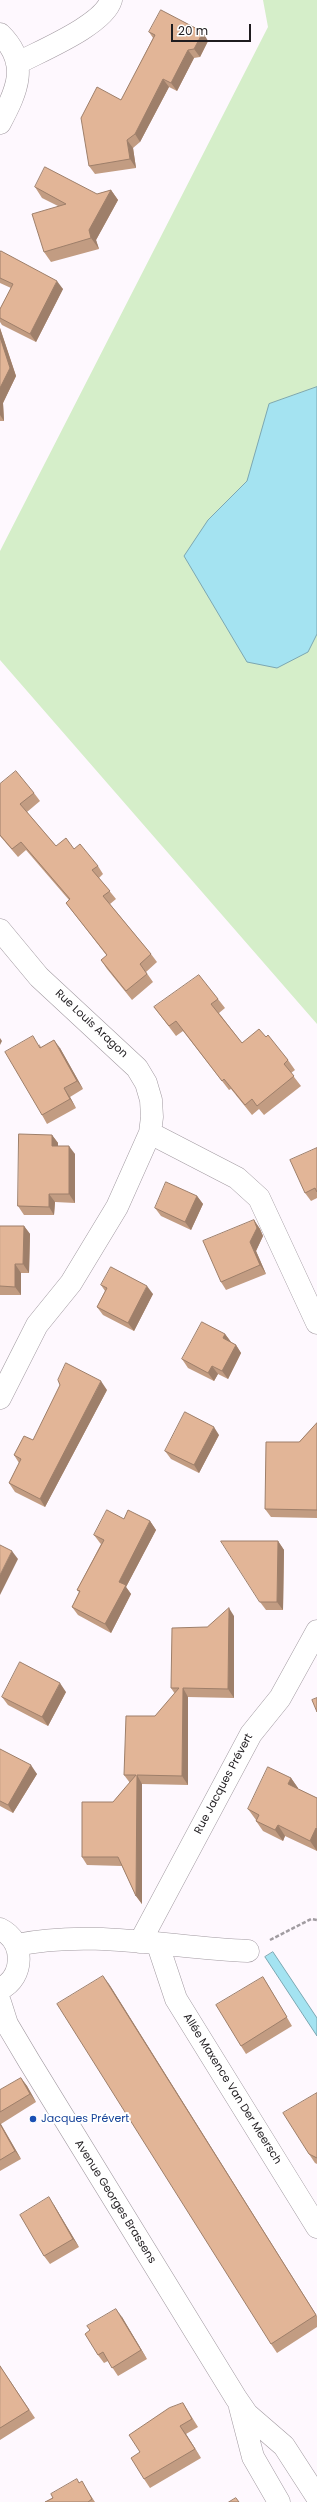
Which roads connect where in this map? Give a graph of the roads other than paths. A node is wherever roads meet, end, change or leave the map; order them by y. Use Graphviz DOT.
graph roads {
  1 [pos="111,0"];
  2 [pos="0,34"];
  3 [pos="18,63"];
  4 [pos="0,123"];
  5 [pos="0,930"];
  6 [pos="150,1133"];
  7 [pos="317,1323"];
  8 [pos="0,1398"];
  9 [pos="317,1630"];
  10 [pos="0,1929"];
  11 [pos="149,1944"];
  12 [pos="16,1945"];
  13 [pos="248,1951"];
  14 [pos="0,1989"];
  15 [pos="0,2002"];
  16 [pos="317,2227"];
  17 [pos="236,2398"];
  18 [pos="317,2497"];
  19 [pos="279,2502"];
  1 -- 3 [label="street"];
  2 -- 3 [label="street"];
  3 -- 4 [label="street"];
  5 -- 6 [label="street, Rue Louis Aragon"];
  6 -- 7 [label="street"];
  6 -- 8 [label="street"];
  9 -- 11 [label="street, Rue Jacques Prévert"];
  10 -- 12 [label="street"];
  11 -- 12 [label="street"];
  11 -- 13 [label="street"];
  11 -- 16 [label="street, Allée Maxence Van Der Meersch"];
  12 -- 14 [label="street"];
  15 -- 17 [label="street, Avenue Georges Brassens"];
  17 -- 18 [label="street, Avenue Georges Brassens"];
  17 -- 19 [label="street, Avenue Georges Brassens"];
}
